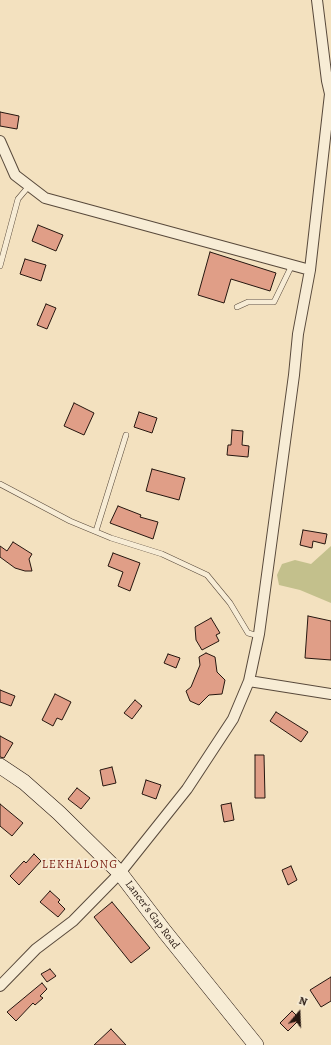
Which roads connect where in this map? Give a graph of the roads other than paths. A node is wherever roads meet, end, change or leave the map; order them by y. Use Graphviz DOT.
graph roads {
  1 [pos="317,0"];
  2 [pos="0,141"];
  3 [pos="29,186"];
  4 [pos="292,265"];
  5 [pos="0,266"];
  6 [pos="310,270"];
  7 [pos="237,307"];
  8 [pos="126,435"];
  9 [pos="0,484"];
  10 [pos="96,531"];
  11 [pos="258,636"];
  12 [pos="249,681"];
  13 [pos="331,694"];
  14 [pos="0,766"];
  15 [pos="120,873"];
  16 [pos="0,986"];
  17 [pos="256,1045"];
  1 -- 6 [label="street"];
  2 -- 3 [label="street"];
  3 -- 4 [label="street"];
  3 -- 5 [label="lane"];
  4 -- 6 [label="street"];
  4 -- 7 [label="lane"];
  6 -- 11 [label="street"];
  8 -- 10 [label="lane"];
  9 -- 10 [label="lane"];
  10 -- 11 [label="lane"];
  11 -- 12 [label="street"];
  12 -- 13 [label="street"];
  12 -- 15 [label="street"];
  14 -- 15 [label="main road, Lancer's Gap Road"];
  15 -- 16 [label="street"];
  15 -- 17 [label="main road, Lancer's Gap Road"];
}
